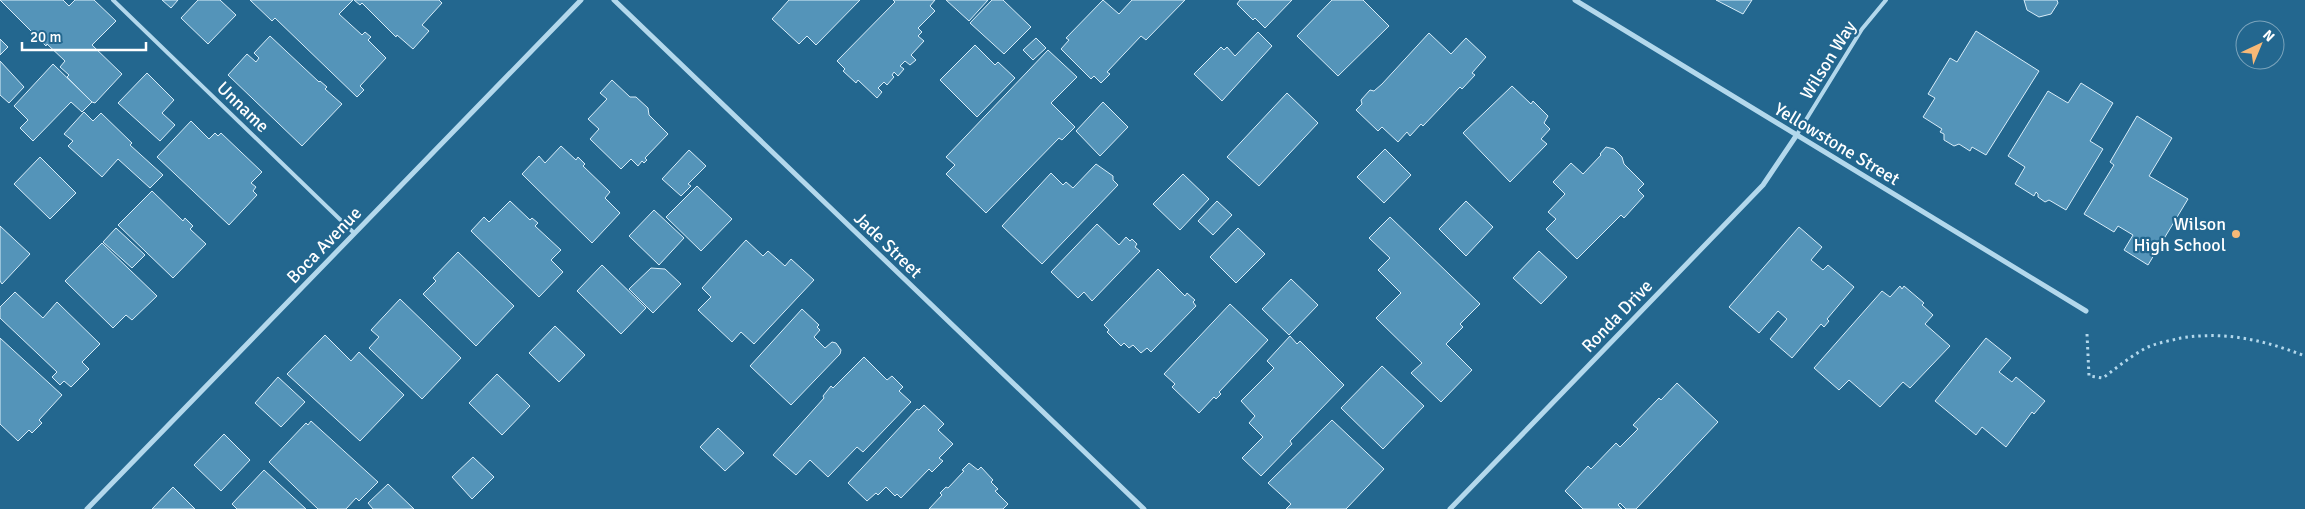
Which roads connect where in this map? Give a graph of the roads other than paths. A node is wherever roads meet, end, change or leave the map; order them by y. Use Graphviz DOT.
graph roads {
  1 [pos="113,0"];
  2 [pos="581,0"];
  3 [pos="614,0"];
  4 [pos="1574,0"];
  5 [pos="1886,0"];
  6 [pos="1796,136"];
  7 [pos="354,233"];
  8 [pos="2086,311"];
  9 [pos="87,509"];
  10 [pos="1144,509"];
  11 [pos="1450,509"];
  1 -- 7 [label="lane, Unname"];
  2 -- 7 [label="street, Boca Avenue"];
  3 -- 10 [label="street, Jade Street"];
  4 -- 6 [label="street, Yellowstone Street"];
  5 -- 6 [label="lane, Wilson Way"];
  6 -- 8 [label="street, Yellowstone Street"];
  6 -- 11 [label="street, Ronda Drive"];
  7 -- 9 [label="street, Boca Avenue"];
}
